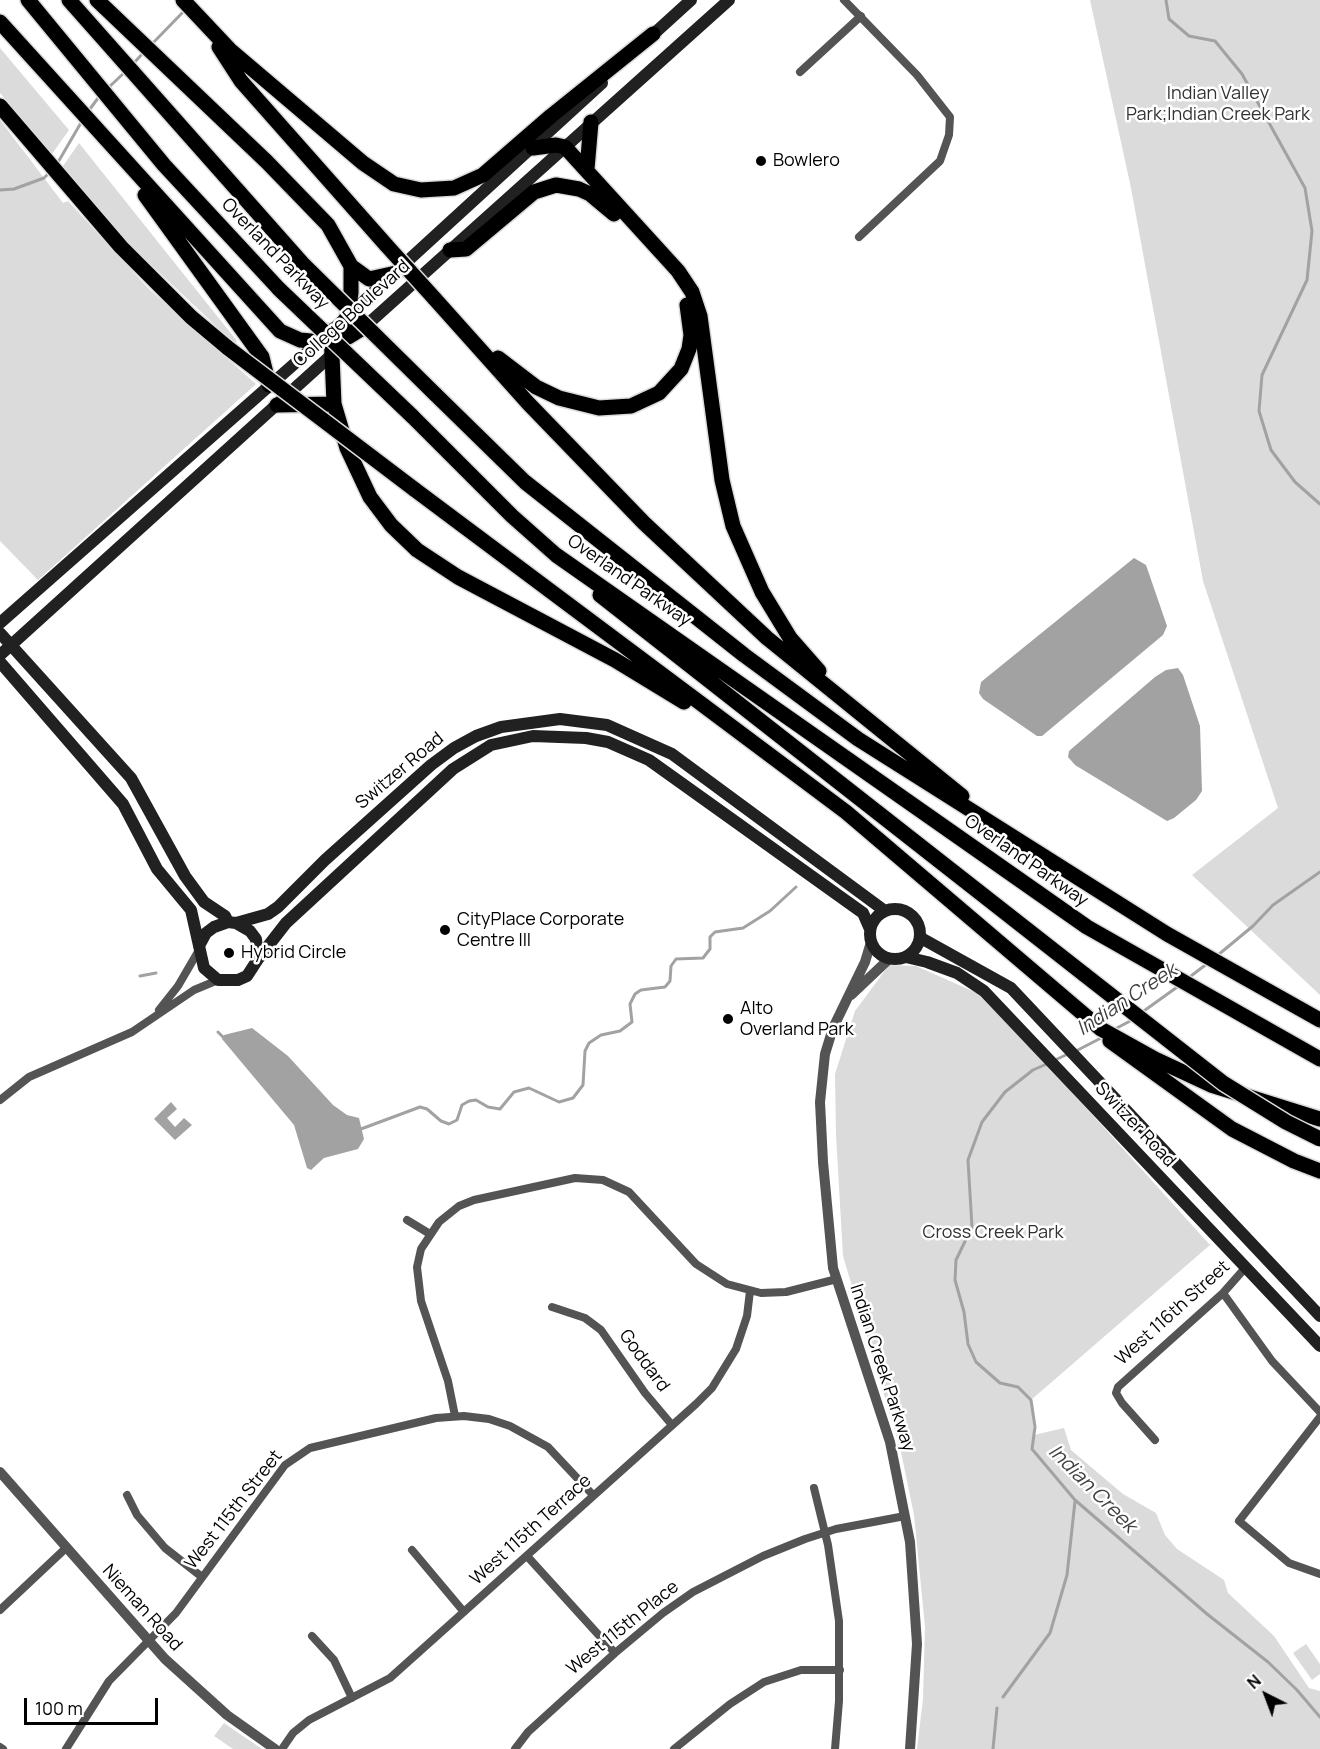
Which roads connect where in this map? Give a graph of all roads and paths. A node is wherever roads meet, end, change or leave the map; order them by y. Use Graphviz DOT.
graph roads {
  1 [pos="28,0"];
  2 [pos="69,0"];
  3 [pos="97,0"];
  4 [pos="183,0"];
  5 [pos="691,0"];
  6 [pos="729,0"];
  7 [pos="844,0"];
  8 [pos="861,16"];
  9 [pos="0,22"];
  10 [pos="205,25"];
  11 [pos="653,34"];
  12 [pos="800,72"];
  13 [pos="5,112"];
  14 [pos="591,122"];
  15 [pos="565,147"];
  16 [pos="533,148"];
  17 [pos="120,157"];
  18 [pos="587,169"];
  19 [pos="859,237"];
  20 [pos="450,250"];
  21 [pos="351,266"];
  22 [pos="396,273"];
  23 [pos="345,318"];
  24 [pos="455,322"];
  25 [pos="366,326"];
  26 [pos="333,343"];
  27 [pos="269,385"];
  28 [pos="334,404"];
  29 [pos="277,405"];
  30 [pos="556,555"];
  31 [pos="0,623"];
  32 [pos="0,633"];
  33 [pos="11,645"];
  34 [pos="0,655"];
  35 [pos="0,662"];
  36 [pos="842,698"];
  37 [pos="717,716"];
  38 [pos="532,721"];
  39 [pos="533,736"];
  40 [pos="136,785"];
  41 [pos="731,797"];
  42 [pos="118,798"];
  43 [pos="722,810"];
  44 [pos="1020,843"];
  45 [pos="325,860"];
  46 [pos="340,875"];
  47 [pos="885,911"];
  48 [pos="232,923"];
  49 [pos="870,928"];
  50 [pos="921,938"];
  51 [pos="871,942"];
  52 [pos="199,948"];
  53 [pos="906,957"];
  54 [pos="258,959"];
  55 [pos="889,959"];
  56 [pos="218,980"];
  57 [pos="844,1001"];
  58 [pos="155,1015"];
  59 [pos="1320,1020"];
  60 [pos="1126,1048"];
  61 [pos="1320,1059"];
  62 [pos="0,1100"];
  63 [pos="1320,1119"];
  64 [pos="1320,1139"];
  65 [pos="1320,1171"];
  66 [pos="407,1220"];
  67 [pos="430,1234"];
  68 [pos="1246,1267"];
  69 [pos="837,1280"];
  70 [pos="750,1291"];
  71 [pos="1223,1293"];
  72 [pos="552,1308"];
  73 [pos="1320,1316"];
  74 [pos="1320,1346"];
  75 [pos="1320,1412"];
  76 [pos="455,1416"];
  77 [pos="1320,1418"];
  78 [pos="672,1425"];
  79 [pos="1155,1440"];
  80 [pos="0,1472"];
  81 [pos="814,1488"];
  82 [pos="127,1495"];
  83 [pos="593,1495"];
  84 [pos="905,1516"];
  85 [pos="826,1533"];
  86 [pos="66,1548"];
  87 [pos="412,1550"];
  88 [pos="527,1556"];
  89 [pos="1320,1574"];
  90 [pos="202,1578"];
  91 [pos="0,1610"];
  92 [pos="464,1612"];
  93 [pos="312,1636"];
  94 [pos="148,1640"];
  95 [pos="615,1653"];
  96 [pos="840,1670"];
  97 [pos="352,1698"];
  98 [pos="66,1749"];
  99 [pos="275,1749"];
  100 [pos="282,1749"];
  101 [pos="516,1749"];
  102 [pos="674,1749"];
  103 [pos="835,1749"];
  104 [pos="910,1749"];
  1 -- 30 [label="highway, Overland Parkway, bridge"];
  2 -- 44 [label="highway, Overland Parkway, bridge"];
  3 -- 21 [label="highway"];
  4 -- 10 [label="highway"];
  5 -- 11 [label="main road, College Boulevard"];
  6 -- 14 [label="main road, College Boulevard"];
  7 -- 8 [label="street"];
  8 -- 12 [label="street"];
  8 -- 19 [label="street"];
  9 -- 17 [label="highway"];
  10 -- 11 [label="highway"];
  10 -- 24 [label="highway, bridge"];
  11 -- 16 [label="main road, College Boulevard"];
  13 -- 37 [label="highway, bridge"];
  14 -- 15 [label="main road, College Boulevard"];
  14 -- 18 [label="highway"];
  15 -- 16 [label="highway"];
  15 -- 18 [label="highway"];
  15 -- 20 [label="main road, College Boulevard"];
  16 -- 22 [label="main road, College Boulevard"];
  17 -- 26 [label="highway"];
  17 -- 27 [label="highway"];
  18 -- 36 [label="highway"];
  20 -- 24 [label="highway"];
  20 -- 25 [label="main road, College Boulevard"];
  21 -- 22 [label="highway"];
  21 -- 23 [label="highway"];
  22 -- 23 [label="main road, College Boulevard"];
  23 -- 26 [label="highway"];
  24 -- 36 [label="highway"];
  25 -- 26 [label="highway"];
  26 -- 27 [label="main road, College Boulevard"];
  26 -- 28 [label="highway"];
  26 -- 29 [label="main road, College Boulevard"];
  27 -- 31 [label="main road, College Boulevard"];
  28 -- 29 [label="highway"];
  28 -- 37 [label="highway"];
  29 -- 33 [label="main road, College Boulevard"];
  30 -- 61 [label="highway, Overland Parkway"];
  30 -- 64 [label="highway, bridge"];
  32 -- 33 [label="main road"];
  33 -- 34 [label="main road, College Boulevard"];
  33 -- 40 [label="main road"];
  35 -- 42 [label="main road"];
  36 -- 44 [label="highway"];
  37 -- 60 [label="highway"];
  38 -- 39 [label="main road"];
  38 -- 41 [label="main road, Switzer Road"];
  38 -- 45 [label="main road, Switzer Road"];
  39 -- 43 [label="main road, Switzer Road"];
  39 -- 46 [label="main road, Switzer Road"];
  40 -- 42 [label="main road"];
  40 -- 48 [label="main road"];
  41 -- 43 [label="main road"];
  41 -- 47 [label="main road, Switzer Road"];
  42 -- 52 [label="main road"];
  43 -- 49 [label="main road, Switzer Road"];
  44 -- 59 [label="highway, Overland Parkway"];
  45 -- 46 [label="main road"];
  45 -- 48 [label="main road, Switzer Road"];
  46 -- 54 [label="main road, Switzer Road"];
  47 -- 49 [label="main road"];
  47 -- 50 [label="main road, Switzer Road"];
  48 -- 52 [label="main road"];
  48 -- 54 [label="main road"];
  49 -- 51 [label="main road"];
  50 -- 53 [label="main road"];
  50 -- 73 [label="main road, Switzer Road"];
  51 -- 55 [label="main road"];
  51 -- 57 [label="street, Indian Creek Parkway"];
  52 -- 56 [label="main road"];
  52 -- 58 [label="street"];
  53 -- 55 [label="main road, Switzer Road"];
  53 -- 68 [label="main road, Switzer Road"];
  54 -- 56 [label="main road"];
  55 -- 57 [label="street, Indian Creek Parkway"];
  56 -- 58 [label="street"];
  57 -- 69 [label="street, Indian Creek Parkway"];
  58 -- 62 [label="street"];
  60 -- 63 [label="highway"];
  60 -- 65 [label="highway"];
  66 -- 67 [label="street"];
  67 -- 70 [label="street"];
  67 -- 76 [label="street"];
  68 -- 71 [label="street, West 116th Street"];
  68 -- 74 [label="main road, Switzer Road"];
  69 -- 70 [label="street"];
  69 -- 84 [label="street, Indian Creek Parkway"];
  70 -- 78 [label="street, West 115th Terrace"];
  71 -- 75 [label="street"];
  71 -- 79 [label="street, West 116th Street"];
  72 -- 78 [label="street, Goddard"];
  76 -- 83 [label="street, West 115th Street"];
  76 -- 90 [label="street, West 115th Street"];
  77 -- 89 [label="street"];
  78 -- 83 [label="street, West 115th Terrace"];
  80 -- 86 [label="street, Nieman Road"];
  81 -- 85 [label="street"];
  82 -- 90 [label="street"];
  83 -- 88 [label="street, West 115th Terrace"];
  84 -- 85 [label="street, West 115th Place"];
  84 -- 104 [label="street, Indian Creek Parkway"];
  85 -- 95 [label="street, West 115th Place"];
  85 -- 96 [label="street"];
  86 -- 91 [label="street"];
  86 -- 94 [label="street, Nieman Road"];
  87 -- 92 [label="street"];
  88 -- 92 [label="street, West 115th Terrace"];
  88 -- 95 [label="street"];
  90 -- 94 [label="street, West 115th Street"];
  92 -- 97 [label="street, West 115th Terrace"];
  93 -- 97 [label="street"];
  94 -- 98 [label="street, West 115th Street"];
  94 -- 99 [label="street, Nieman Road"];
  95 -- 101 [label="street, West 115th Place"];
  96 -- 102 [label="street"];
  96 -- 103 [label="street"];
  97 -- 100 [label="street, West 115th Terrace"];
}
